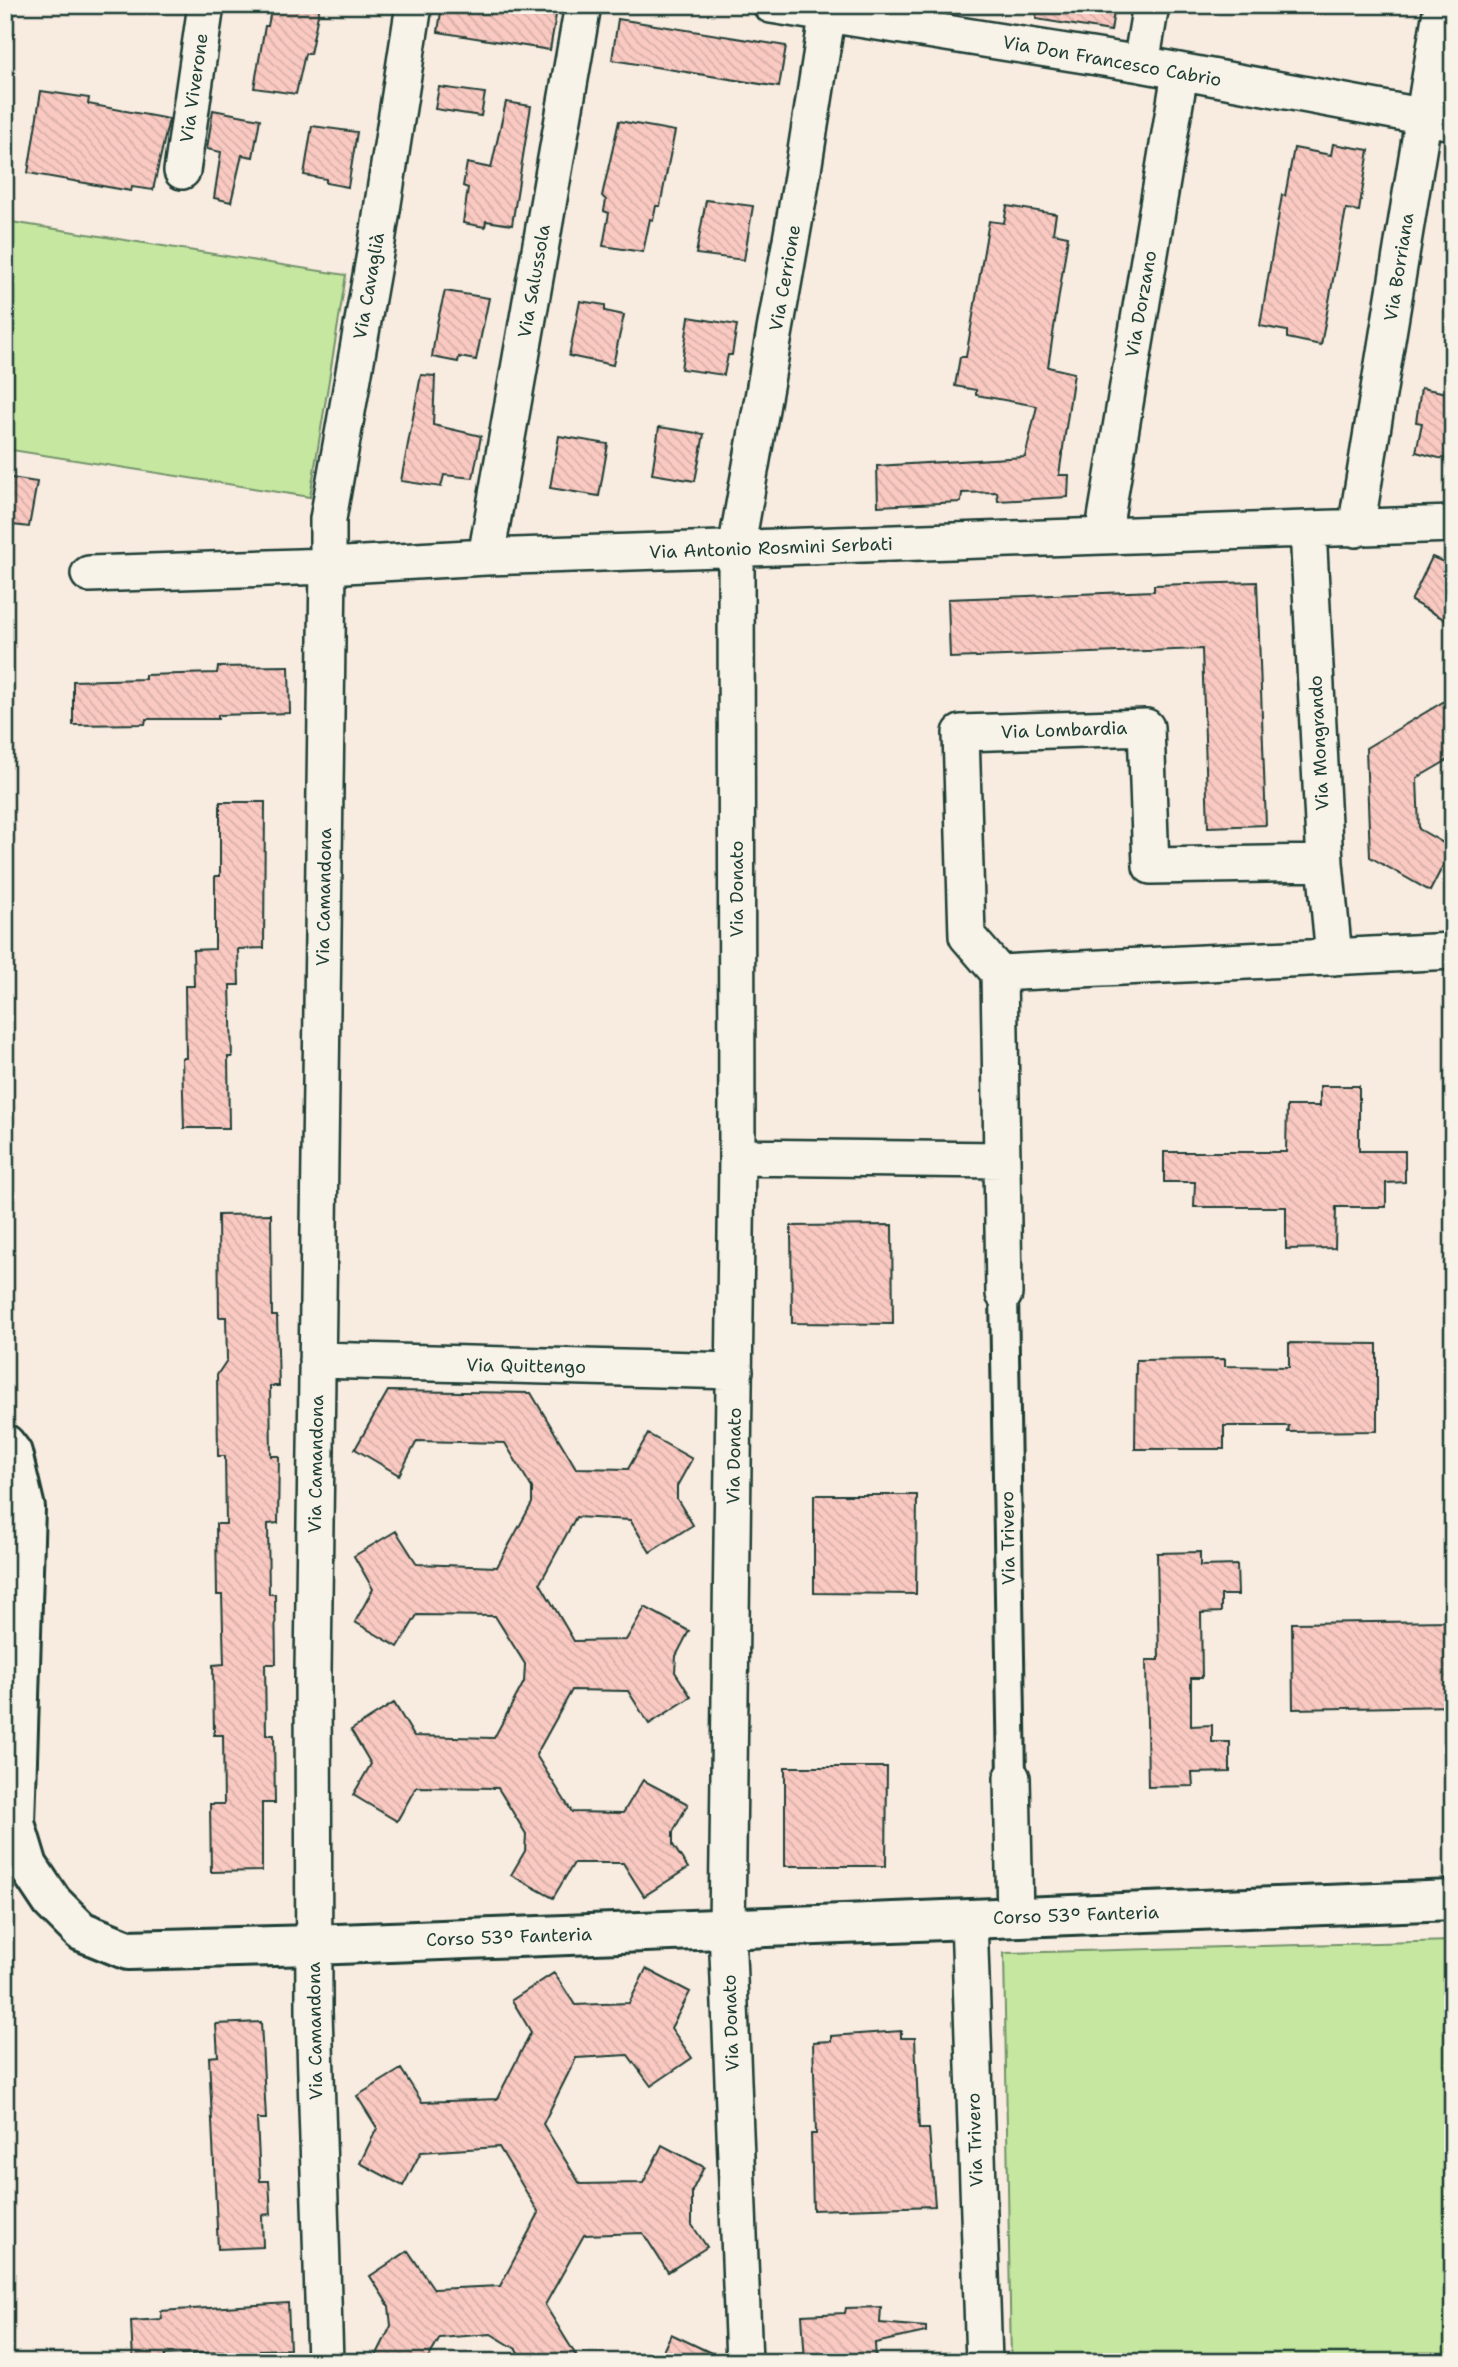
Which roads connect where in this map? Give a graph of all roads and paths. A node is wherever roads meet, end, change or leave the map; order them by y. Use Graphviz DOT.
graph roads {
  1 [pos="206,5"];
  2 [pos="414,5"];
  3 [pos="583,5"];
  4 [pos="771,5"];
  5 [pos="1150,5"];
  6 [pos="1442,5"];
  7 [pos="828,10"];
  8 [pos="1141,64"];
  9 [pos="1180,73"];
  10 [pos="1438,120"];
  11 [pos="182,171"];
  12 [pos="1453,524"];
  13 [pos="1356,528"];
  14 [pos="1308,529"];
  15 [pos="1103,536"];
  16 [pos="736,550"];
  17 [pos="486,557"];
  18 [pos="328,566"];
  19 [pos="89,574"];
  20 [pos="1325,863"];
  21 [pos="1453,951"];
  22 [pos="1334,957"];
  23 [pos="999,973"];
  24 [pos="737,1157"];
  25 [pos="1002,1160"];
  26 [pos="1004,1294"];
  27 [pos="317,1360"];
  28 [pos="735,1371"];
  29 [pos="5,1444"];
  30 [pos="1012,1778"];
  31 [pos="1453,1900"];
  32 [pos="1015,1917"];
  33 [pos="969,1919"];
  34 [pos="727,1928"];
  35 [pos="313,1945"];
  36 [pos="325,2362"];
  37 [pos="744,2362"];
  38 [pos="984,2362"];
  1 -- 11 [label="street, Via Viverone"];
  2 -- 18 [label="street, Via Cavaglià"];
  3 -- 17 [label="street, Via Salussola"];
  4 -- 7 [label="street, Via Don Francesco Cabrio"];
  5 -- 8 [label="street"];
  6 -- 10 [label="street, Via Borriana"];
  7 -- 8 [label="street, Via Don Francesco Cabrio"];
  7 -- 16 [label="street, Via Cerrione"];
  8 -- 9 [label="street, Via Don Francesco Cabrio"];
  9 -- 10 [label="street, Via Don Francesco Cabrio"];
  9 -- 15 [label="street, Via Dorzano"];
  10 -- 13 [label="street, Via Borriana"];
  12 -- 13 [label="street, Via Antonio Rosmini Serbati"];
  13 -- 14 [label="street, Via Antonio Rosmini Serbati"];
  14 -- 15 [label="street, Via Antonio Rosmini Serbati"];
  14 -- 20 [label="street, Via Mongrando"];
  15 -- 16 [label="street, Via Antonio Rosmini Serbati"];
  16 -- 17 [label="street, Via Antonio Rosmini Serbati"];
  16 -- 24 [label="street, Via Donato"];
  17 -- 18 [label="street, Via Antonio Rosmini Serbati"];
  18 -- 19 [label="street, Via Antonio Rosmini Serbati"];
  18 -- 27 [label="street, Via Camandona"];
  20 -- 22 [label="street, Via Mongrando"];
  20 -- 23 [label="street, Via Lombardia"];
  21 -- 22 [label="street"];
  22 -- 23 [label="street"];
  23 -- 25 [label="street"];
  24 -- 25 [label="street"];
  24 -- 28 [label="street, Via Donato"];
  25 -- 26 [label="street, Via Trivero"];
  26 -- 30 [label="street, Via Trivero"];
  27 -- 28 [label="street, Via Quittengo"];
  27 -- 35 [label="street, Via Camandona"];
  28 -- 34 [label="street, Via Donato"];
  29 -- 35 [label="street, Corso 53° Fanteria"];
  30 -- 32 [label="street, Via Trivero"];
  31 -- 32 [label="street, Corso 53° Fanteria"];
  32 -- 33 [label="street, Corso 53° Fanteria"];
  33 -- 34 [label="street, Corso 53° Fanteria"];
  33 -- 38 [label="street, Via Trivero"];
  34 -- 35 [label="street, Corso 53° Fanteria"];
  34 -- 37 [label="street, Via Donato"];
  35 -- 36 [label="street, Via Camandona"];
}
